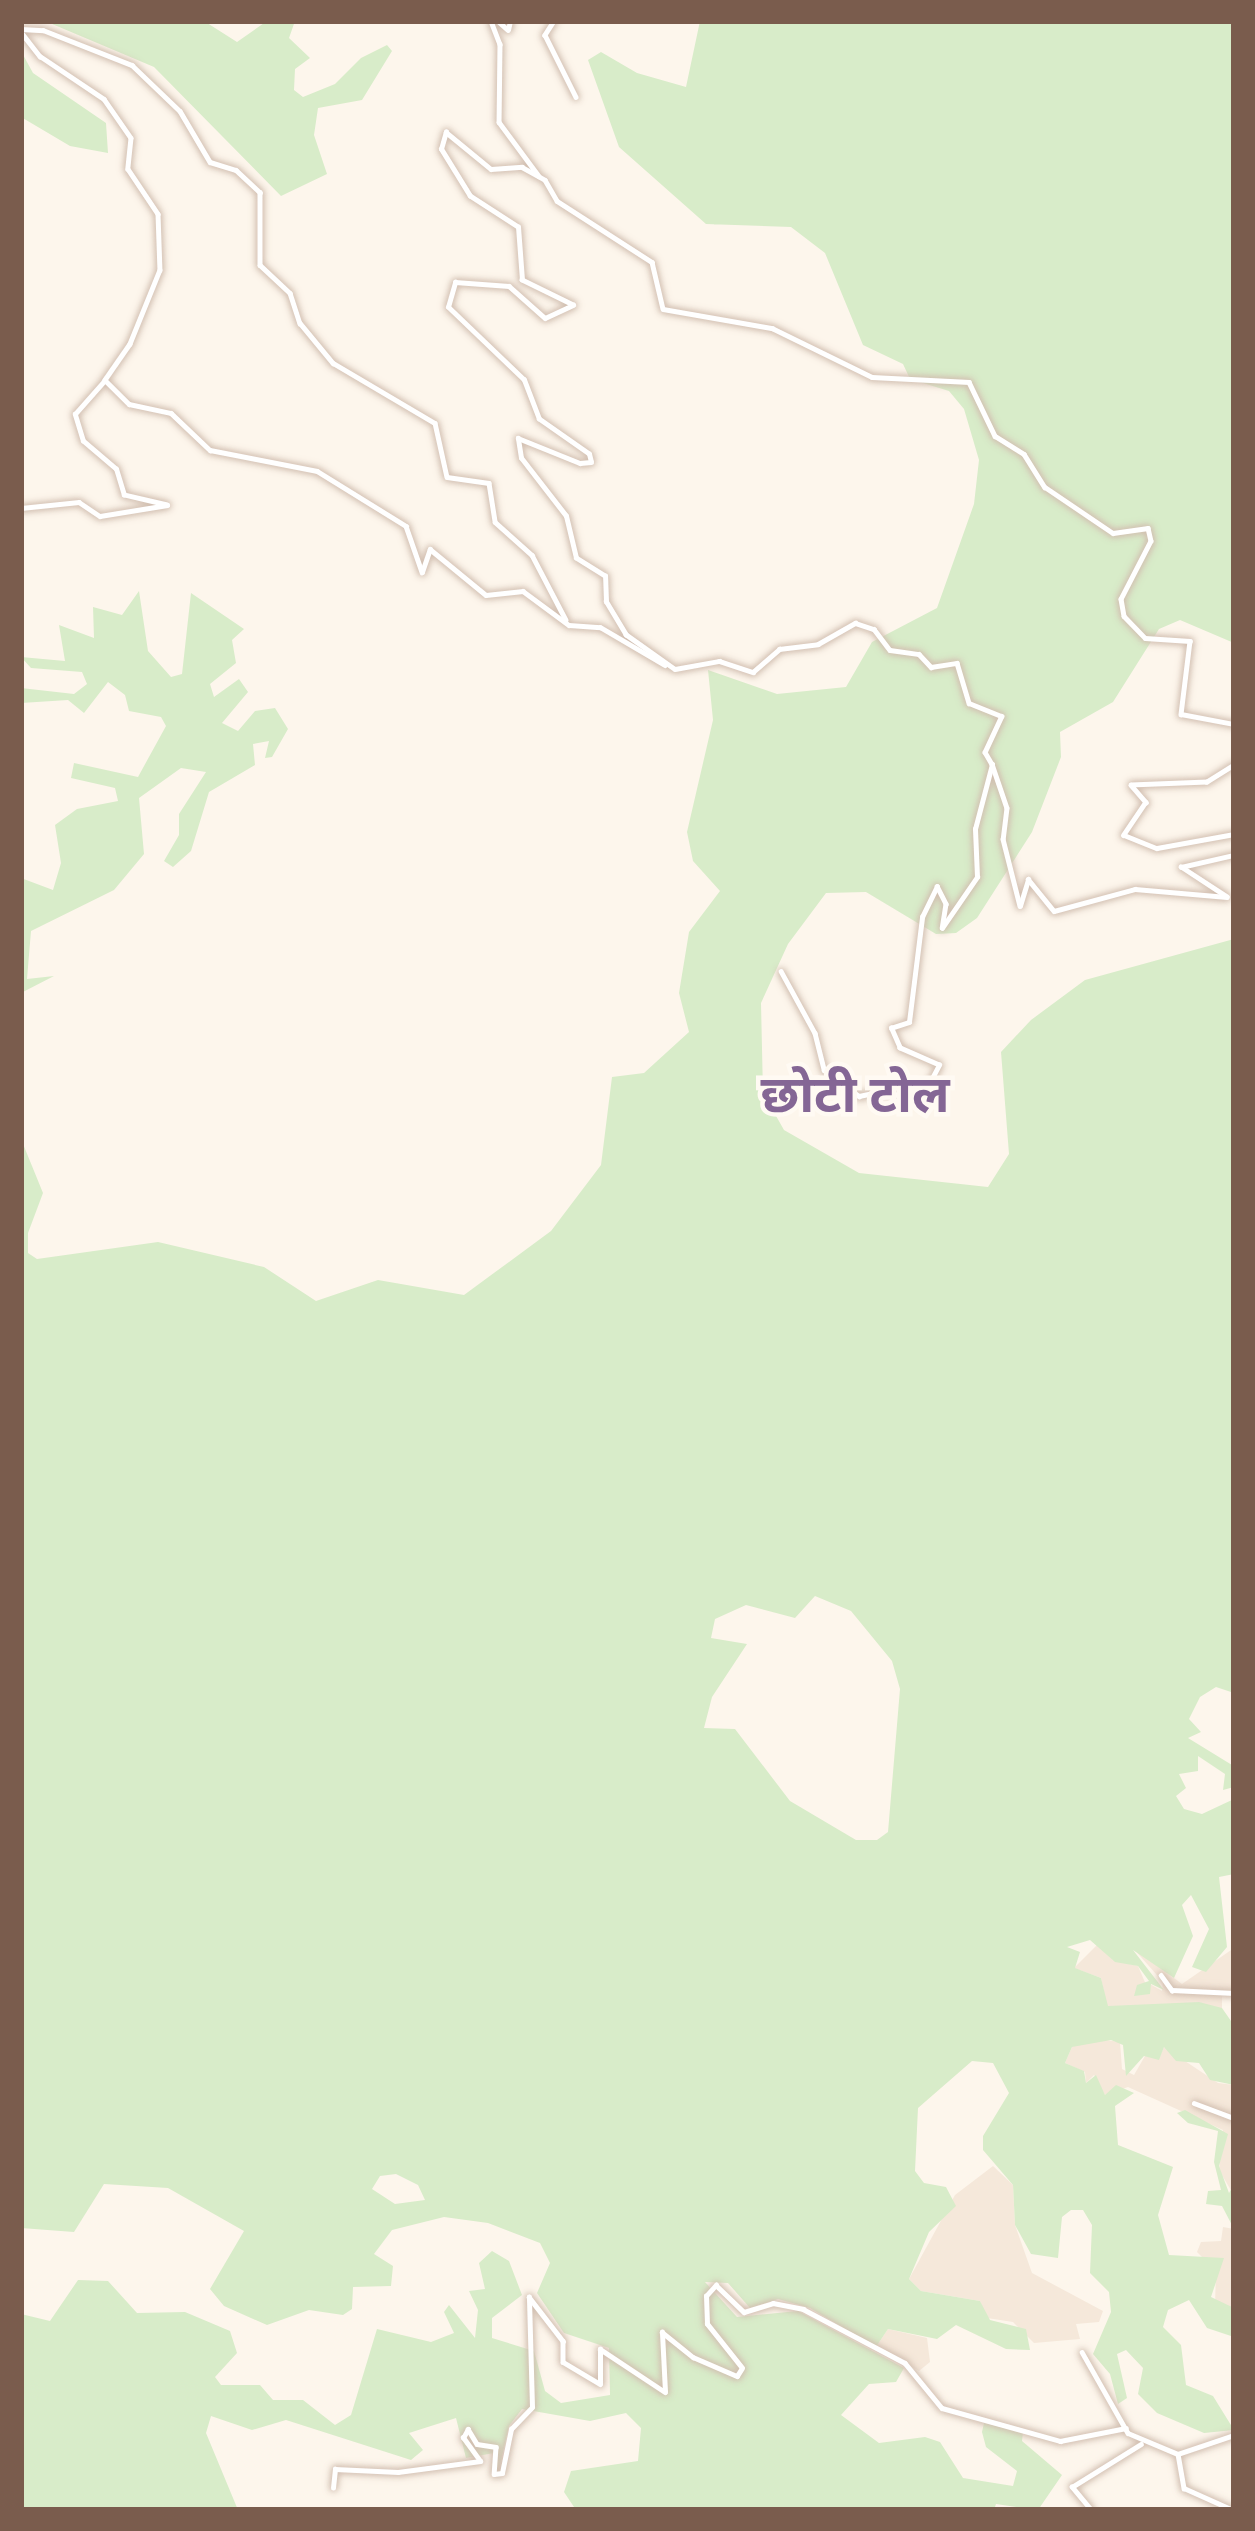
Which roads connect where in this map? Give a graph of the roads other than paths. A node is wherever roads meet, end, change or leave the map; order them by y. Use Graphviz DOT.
graph roads {
  1 [pos="494,21"];
  2 [pos="510,21"];
  3 [pos="554,21"];
  4 [pos="21,30"];
  5 [pos="576,97"];
  6 [pos="539,176"];
  7 [pos="105,380"];
  8 [pos="21,508"];
  9 [pos="569,625"];
  10 [pos="674,669"];
  11 [pos="1234,724"];
  12 [pos="992,764"];
  13 [pos="1234,765"];
  14 [pos="1234,834"];
  15 [pos="1234,855"];
  16 [pos="1231,896"];
  17 [pos="781,971"];
  18 [pos="1161,1975"];
  19 [pos="1234,1993"];
  20 [pos="1194,2103"];
  21 [pos="1234,2118"];
  22 [pos="1082,2352"];
  23 [pos="1126,2428"];
  24 [pos="1234,2435"];
  25 [pos="1141,2444"];
  26 [pos="1178,2454"];
  27 [pos="333,2488"];
  28 [pos="1091,2510"];
  29 [pos="1233,2510"];
  1 -- 2 [label="street"];
  1 -- 6 [label="street"];
  3 -- 5 [label="street"];
  4 -- 7 [label="street"];
  4 -- 9 [label="street"];
  6 -- 10 [label="street"];
  6 -- 11 [label="street"];
  7 -- 8 [label="street"];
  7 -- 9 [label="street"];
  9 -- 10 [label="street"];
  10 -- 12 [label="street"];
  12 -- 16 [label="street"];
  12 -- 17 [label="street"];
  13 -- 14 [label="street"];
  15 -- 16 [label="street"];
  18 -- 19 [label="street"];
  20 -- 21 [label="street"];
  22 -- 23 [label="street"];
  23 -- 25 [label="street"];
  23 -- 27 [label="street"];
  24 -- 26 [label="street"];
  25 -- 26 [label="street"];
  25 -- 28 [label="street"];
  26 -- 29 [label="street"];
}
